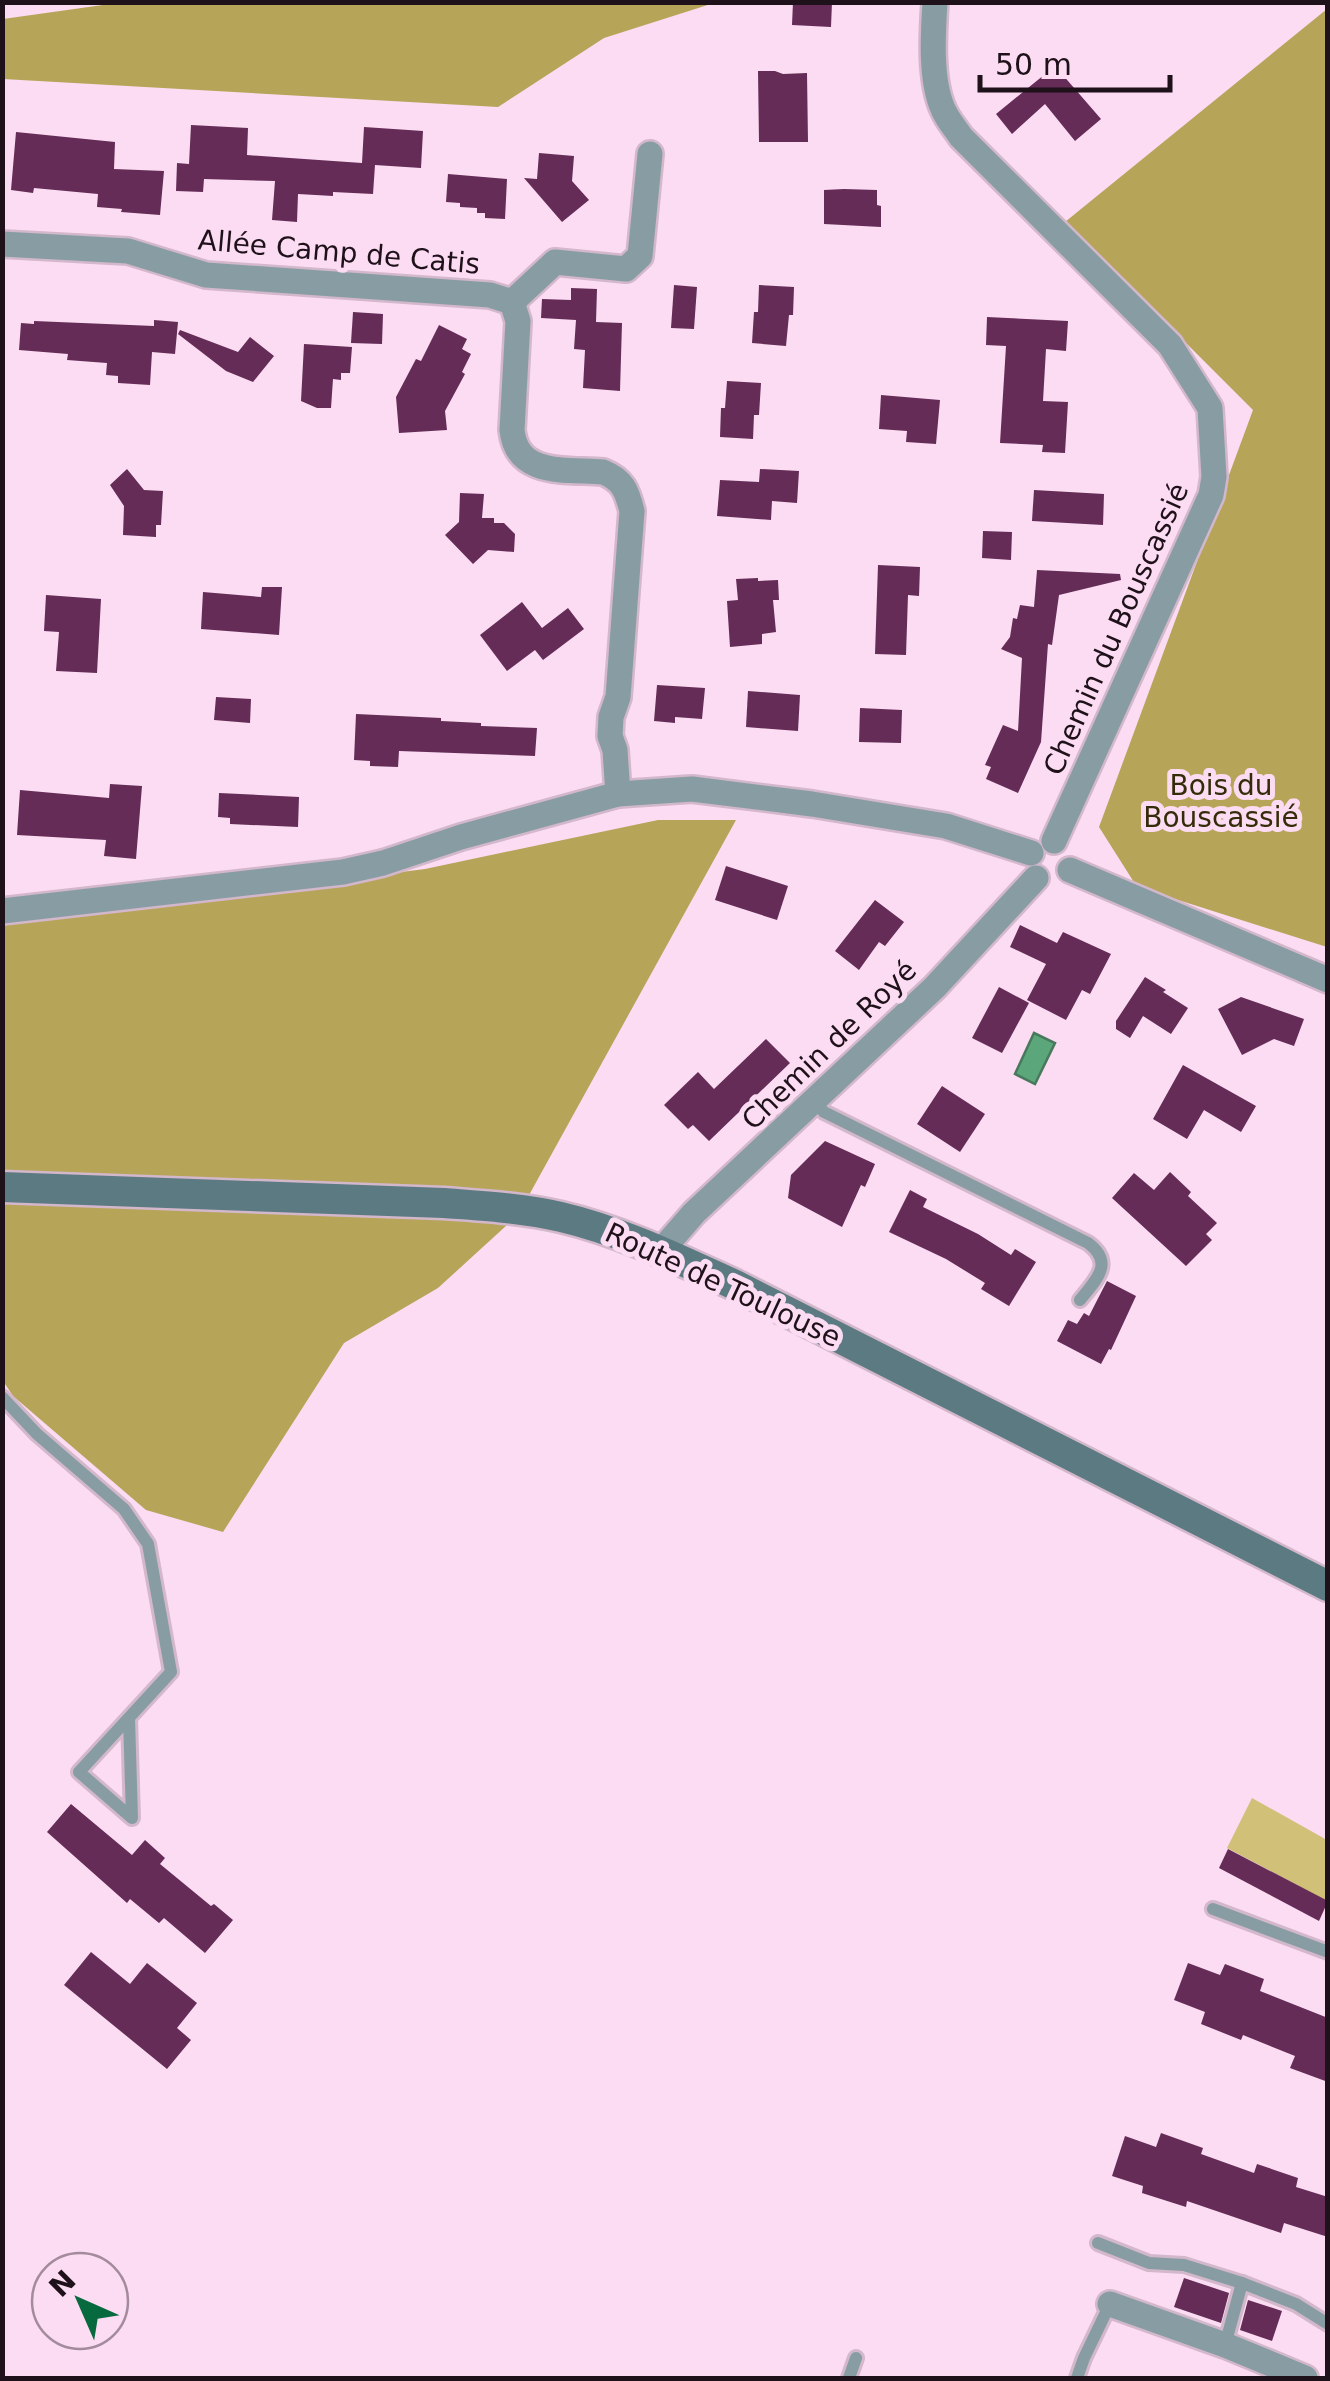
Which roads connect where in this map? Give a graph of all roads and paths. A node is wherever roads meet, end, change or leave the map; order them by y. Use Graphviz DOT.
graph roads {
  1 [pos="934,2"];
  2 [pos="650,154"];
  3 [pos="2,244"];
  4 [pos="512,302"];
  5 [pos="618,794"];
  6 [pos="1040,858"];
  7 [pos="1070,870"];
  8 [pos="2,910"];
  9 [pos="1328,980"];
  10 [pos="814,1102"];
  11 [pos="2,1187"];
  12 [pos="661,1251"];
  13 [pos="1080,1300"];
  14 [pos="2,1397"];
  15 [pos="1328,1586"];
  16 [pos="129,1718"];
  17 [pos="1213,1909"];
  18 [pos="1328,1952"];
  19 [pos="1098,2243"];
  20 [pos="1242,2282"];
  21 [pos="1110,2304"];
  22 [pos="1328,2324"];
  23 [pos="1225,2346"];
  24 [pos="856,2358"];
  25 [pos="848,2378"];
  26 [pos="1077,2378"];
  27 [pos="1305,2378"];
  1 -- 6 [label="street, Chemin du Bouscassié"];
  2 -- 4 [label="street"];
  3 -- 4 [label="street, Allée Camp de Catis"];
  4 -- 5 [label="street, Allée Camp de Catis"];
  5 -- 6 [label="street"];
  5 -- 8 [label="street"];
  6 -- 7 [label="street"];
  6 -- 7 [label="street"];
  6 -- 10 [label="street, Chemin de Royé"];
  7 -- 9 [label="street"];
  10 -- 12 [label="street, Chemin de Royé"];
  10 -- 13 [label="lane"];
  11 -- 12 [label="main road, Route de Toulouse"];
  12 -- 15 [label="main road, Route de Toulouse"];
  14 -- 16 [label="lane"];
  16 -- 16 [label="lane"];
  17 -- 18 [label="lane"];
  19 -- 20 [label="lane"];
  20 -- 22 [label="lane"];
  20 -- 23 [label="lane"];
  21 -- 23 [label="street"];
  21 -- 26 [label="lane"];
  23 -- 27 [label="street"];
  24 -- 25 [label="lane"];
}
